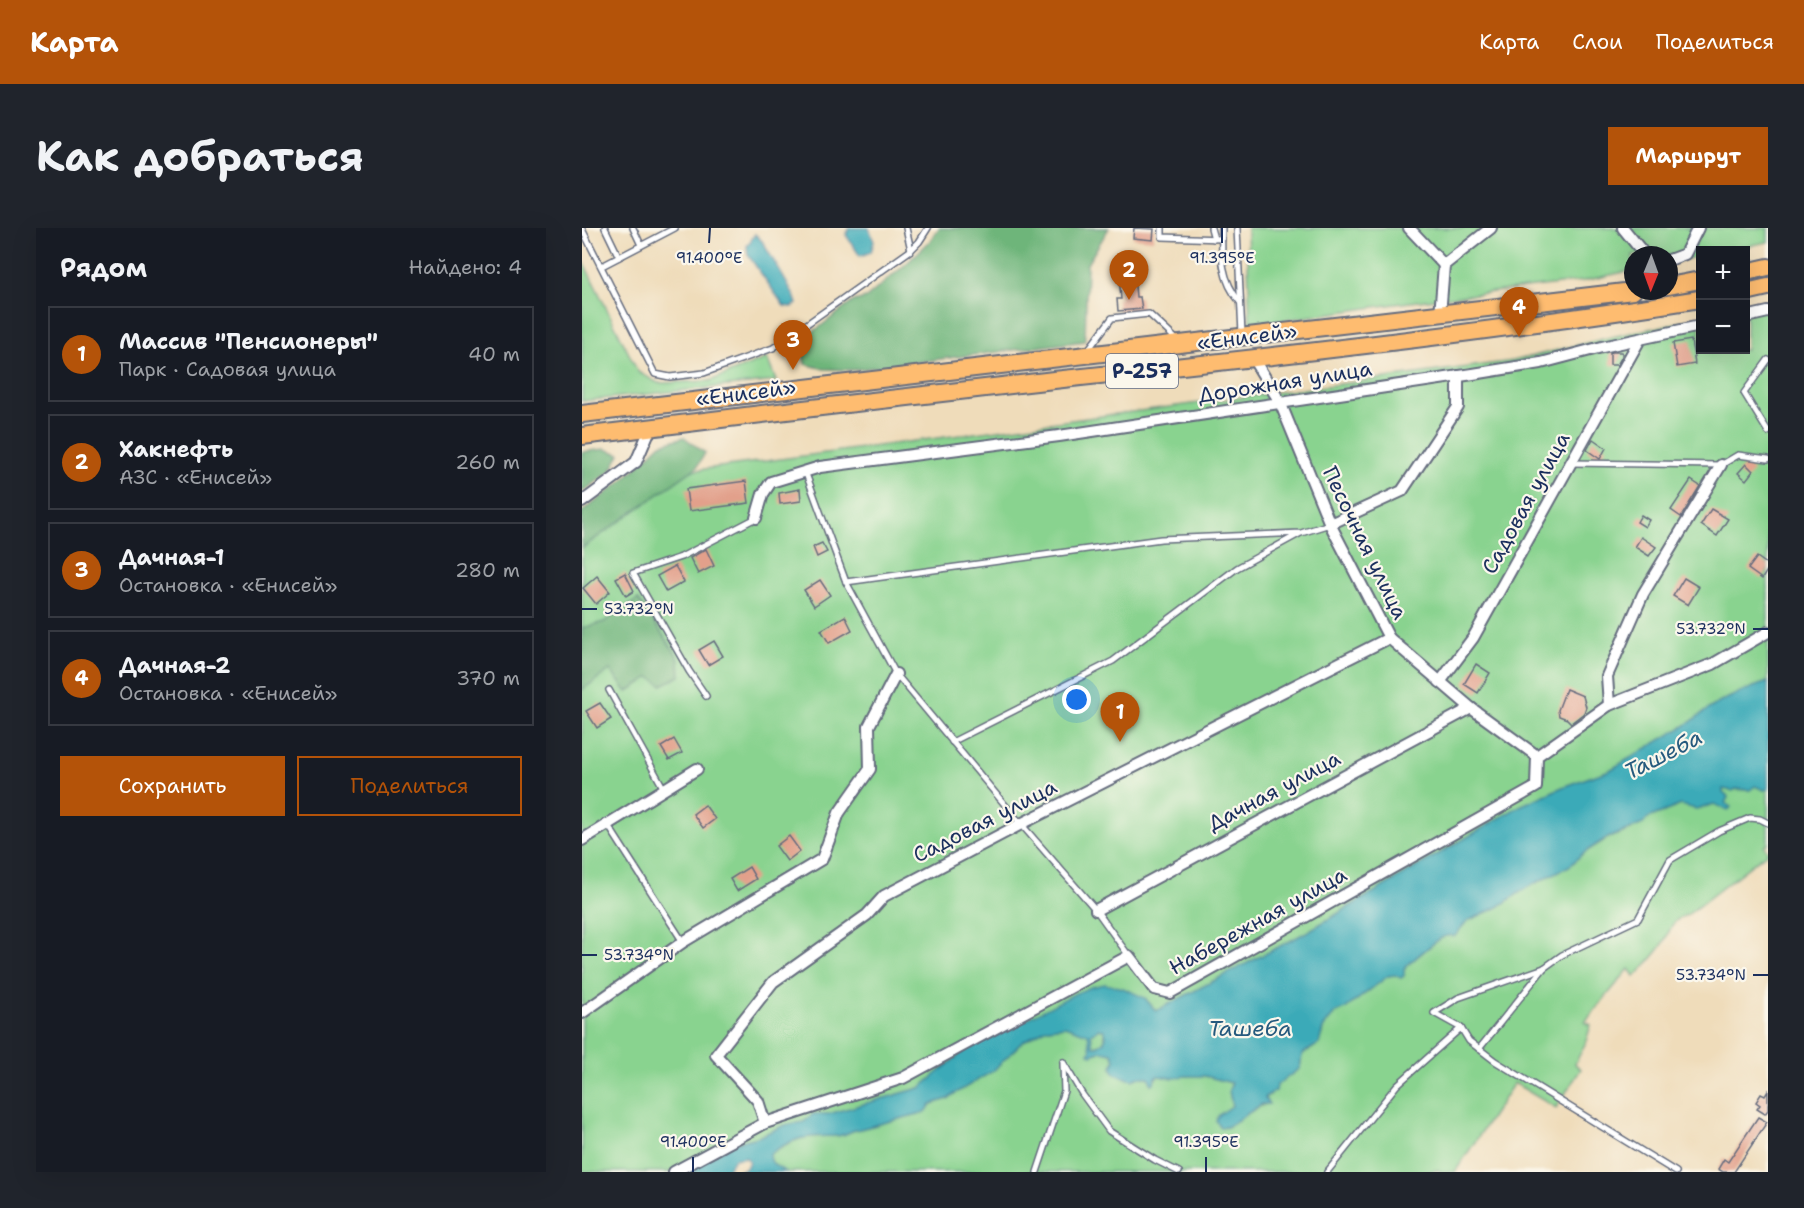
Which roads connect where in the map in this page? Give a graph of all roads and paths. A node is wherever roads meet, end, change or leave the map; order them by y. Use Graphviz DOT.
graph roads {
  1 [pos="605,228"];
  2 [pos="633,228"];
  3 [pos="675,228"];
  4 [pos="906,228"];
  5 [pos="928,228"];
  6 [pos="1162,228"];
  7 [pos="1210,228"];
  8 [pos="1222,228"];
  9 [pos="1237,228"];
  10 [pos="1409,228"];
  11 [pos="1491,228"];
  12 [pos="1623,228"];
  13 [pos="1698,228"];
  14 [pos="582,229"];
  15 [pos="1214,239"];
  16 [pos="1222,239"];
  17 [pos="641,245"];
  18 [pos="1638,246"];
  19 [pos="911,250"];
  20 [pos="619,256"];
  21 [pos="1678,257"];
  22 [pos="1444,265"];
  23 [pos="602,266"];
  24 [pos="1768,267"];
  25 [pos="1750,271"];
  26 [pos="1696,281"];
  27 [pos="1678,284"];
  28 [pos="1768,287"];
  29 [pos="1750,291"];
  30 [pos="1624,292"];
  31 [pos="1696,300"];
  32 [pos="1240,302"];
  33 [pos="1768,312"];
  34 [pos="1440,315"];
  35 [pos="1750,316"];
  36 [pos="1696,327"];
  37 [pos="1242,338"];
  38 [pos="1640,339"];
  39 [pos="1181,345"];
  40 [pos="1084,355"];
  41 [pos="1254,360"];
  42 [pos="1768,360"];
  43 [pos="1458,376"];
  44 [pos="1280,402"];
  45 [pos="582,414"];
  46 [pos="651,427"];
  47 [pos="1768,432"];
  48 [pos="582,436"];
  49 [pos="1768,459"];
  50 [pos="1571,463"];
  51 [pos="1720,465"];
  52 [pos="805,471"];
  53 [pos="582,502"];
  54 [pos="756,518"];
  55 [pos="1330,524"];
  56 [pos="1301,533"];
  57 [pos="846,582"];
  58 [pos="1768,632"];
  59 [pos="1389,638"];
  60 [pos="896,674"];
  61 [pos="1440,682"];
  62 [pos="609,690"];
  63 [pos="706,696"];
  64 [pos="1609,705"];
  65 [pos="1471,708"];
  66 [pos="952,742"];
  67 [pos="1537,756"];
  68 [pos="697,769"];
  69 [pos="664,789"];
  70 [pos="1768,823"];
  71 [pos="607,824"];
  72 [pos="1021,824"];
  73 [pos="582,840"];
  74 [pos="1096,910"];
  75 [pos="683,942"];
  76 [pos="1129,956"];
  77 [pos="1544,968"];
  78 [pos="582,1013"];
  79 [pos="1461,1028"];
  80 [pos="1479,1049"];
  81 [pos="765,1123"];
  82 [pos="675,1172"];
  83 [pos="1037,1172"];
  84 [pos="1179,1172"];
  85 [pos="1327,1172"];
  86 [pos="1676,1172"];
  1 -- 20 [label="lane"];
  2 -- 17 [label="lane"];
  3 -- 17 [label="lane"];
  4 -- 19 [label="lane"];
  5 -- 19 [label="lane"];
  6 -- 15 [label="lane"];
  7 -- 15 [label="lane"];
  8 -- 16 [label="lane"];
  9 -- 32 [label="lane"];
  10 -- 22 [label="street"];
  11 -- 22 [label="street"];
  12 -- 18 [label="street"];
  13 -- 21 [label="street"];
  14 -- 23 [label="lane"];
  15 -- 16 [label="lane"];
  16 -- 32 [label="lane"];
  17 -- 20 [label="lane"];
  19 -- 23 [label="lane"];
  20 -- 23 [label="lane"];
  22 -- 34 [label="street"];
  24 -- 25 [label="highway"];
  26 -- 27 [label="highway"];
  28 -- 29 [label="highway"];
  30 -- 34 [label="highway, «Енисей» / Р-257"];
  31 -- 41 [label="highway, «Енисей» / Р-257"];
  32 -- 37 [label="lane"];
  33 -- 35 [label="street"];
  34 -- 37 [label="highway, «Енисей» / Р-257"];
  36 -- 38 [label="street, Дорожная улица"];
  37 -- 39 [label="highway, «Енисей» / Р-257"];
  38 -- 43 [label="street, Дорожная улица"];
  38 -- 50 [label="street, Садовая улица"];
  39 -- 40 [label="highway, «Енисей» / Р-257"];
  39 -- 40 [label="lane"];
  40 -- 45 [label="highway, «Енисей» / Р-257"];
  41 -- 44 [label="street, Песочная улица"];
  41 -- 46 [label="highway, «Енисей» / Р-257"];
  42 -- 47 [label="lane"];
  43 -- 44 [label="street, Дорожная улица"];
  43 -- 55 [label="street"];
  44 -- 52 [label="street, Дорожная улица"];
  44 -- 55 [label="street, Песочная улица"];
  46 -- 48 [label="highway, «Енисей» / Р-257"];
  46 -- 53 [label="street"];
  49 -- 51 [label="lane"];
  50 -- 51 [label="lane"];
  50 -- 61 [label="street, Садовая улица"];
  51 -- 64 [label="street"];
  52 -- 54 [label="street, Дорожная улица"];
  52 -- 57 [label="lane"];
  54 -- 63 [label="lane"];
  55 -- 56 [label="lane"];
  55 -- 59 [label="street, Песочная улица"];
  56 -- 57 [label="lane"];
  56 -- 66 [label="lane"];
  57 -- 60 [label="lane"];
  58 -- 64 [label="street"];
  59 -- 61 [label="street, Песочная улица"];
  59 -- 72 [label="street, Садовая улица"];
  60 -- 66 [label="lane"];
  60 -- 75 [label="street"];
  61 -- 65 [label="street, Песочная улица"];
  62 -- 69 [label="lane"];
  64 -- 67 [label="street"];
  65 -- 67 [label="street, Песочная улица"];
  65 -- 74 [label="street, Дачная улица"];
  66 -- 72 [label="lane"];
  67 -- 76 [label="street, Набережная улица"];
  68 -- 69 [label="street"];
  69 -- 71 [label="street"];
  70 -- 77 [label="lane"];
  71 -- 73 [label="street"];
  71 -- 75 [label="lane"];
  72 -- 74 [label="lane"];
  72 -- 81 [label="street, Садовая улица"];
  74 -- 76 [label="lane"];
  75 -- 78 [label="street"];
  76 -- 81 [label="street"];
  77 -- 79 [label="lane"];
  77 -- 80 [label="lane"];
  79 -- 80 [label="lane"];
  79 -- 85 [label="lane"];
  80 -- 86 [label="lane"];
  81 -- 82 [label="street"];
  83 -- 84 [label="lane"];
}
